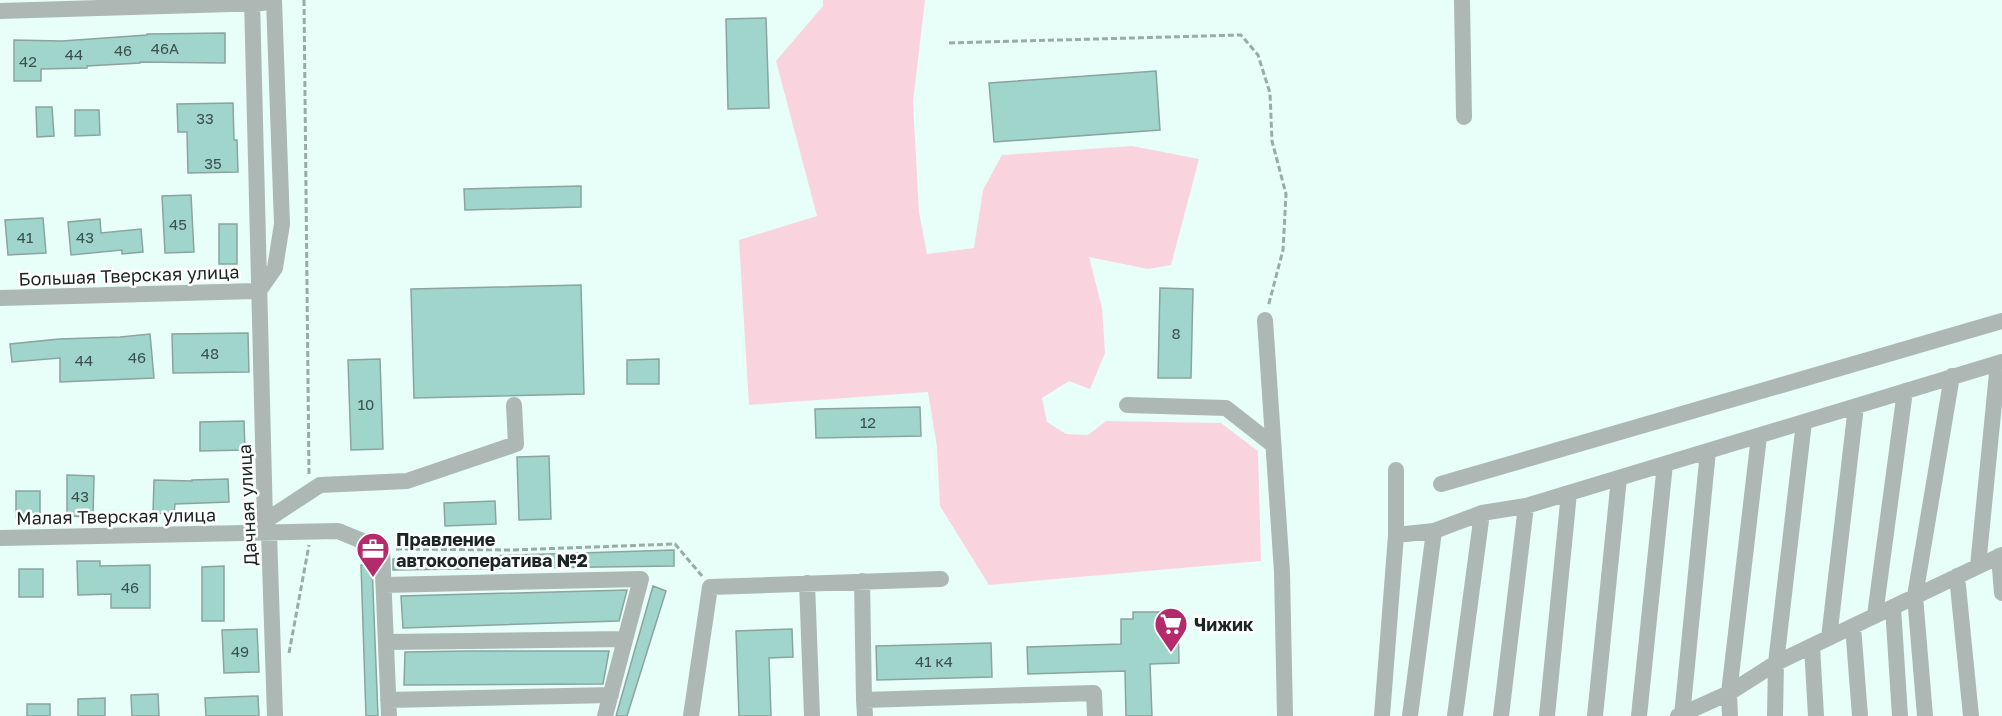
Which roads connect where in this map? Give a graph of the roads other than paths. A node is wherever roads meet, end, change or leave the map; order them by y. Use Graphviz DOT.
graph roads {
  1 [pos="1462,0"];
  2 [pos="252,1"];
  3 [pos="274,1"];
  4 [pos="0,10"];
  5 [pos="1464,117"];
  6 [pos="259,291"];
  7 [pos="0,298"];
  8 [pos="1265,320"];
  9 [pos="2002,321"];
  10 [pos="2000,362"];
  11 [pos="1952,376"];
  12 [pos="1905,392"];
  13 [pos="514,405"];
  14 [pos="1127,405"];
  15 [pos="1856,406"];
  16 [pos="1804,422"];
  17 [pos="1759,436"];
  18 [pos="1273,445"];
  19 [pos="1708,451"];
  20 [pos="1665,464"];
  21 [pos="1396,470"];
  22 [pos="1619,477"];
  23 [pos="1441,484"];
  24 [pos="1569,493"];
  25 [pos="1526,506"];
  26 [pos="1482,513"];
  27 [pos="267,527"];
  28 [pos="1434,531"];
  29 [pos="1396,535"];
  30 [pos="0,538"];
  31 [pos="2000,555"];
  32 [pos="1978,566"];
  33 [pos="1958,576"];
  34 [pos="941,579"];
  35 [pos="862,581"];
  36 [pos="807,583"];
  37 [pos="384,585"];
  38 [pos="2002,593"];
  39 [pos="1916,596"];
  40 [pos="1893,607"];
  41 [pos="1875,615"];
  42 [pos="1853,626"];
  43 [pos="1829,638"];
  44 [pos="625,639"];
  45 [pos="386,642"];
  46 [pos="1812,646"];
  47 [pos="1776,663"];
  48 [pos="1729,693"];
  49 [pos="611,695"];
  50 [pos="388,708"];
  51 [pos="865,708"];
  52 [pos="1681,715"];
  53 [pos="275,716"];
  54 [pos="605,716"];
  55 [pos="691,716"];
  56 [pos="812,716"];
  57 [pos="1095,716"];
  58 [pos="1285,716"];
  59 [pos="1382,716"];
  60 [pos="1410,716"];
  61 [pos="1455,716"];
  62 [pos="1501,716"];
  63 [pos="1547,716"];
  64 [pos="1595,716"];
  65 [pos="1639,716"];
  66 [pos="1730,716"];
  67 [pos="1775,716"];
  68 [pos="1816,716"];
  69 [pos="1860,716"];
  70 [pos="1900,716"];
  71 [pos="1925,716"];
  72 [pos="1971,716"];
  1 -- 5 [label="street"];
  2 -- 3 [label="street"];
  2 -- 4 [label="street"];
  2 -- 6 [label="street, Дачная улица"];
  3 -- 6 [label="street"];
  6 -- 7 [label="street, Большая Тверская улица"];
  6 -- 27 [label="street, Дачная улица"];
  8 -- 18 [label="street"];
  9 -- 23 [label="street"];
  10 -- 11 [label="street"];
  10 -- 32 [label="street"];
  11 -- 12 [label="street"];
  11 -- 39 [label="street"];
  12 -- 15 [label="street"];
  12 -- 41 [label="street"];
  13 -- 27 [label="street"];
  14 -- 18 [label="street"];
  15 -- 16 [label="street"];
  15 -- 43 [label="street"];
  16 -- 17 [label="street"];
  16 -- 47 [label="street"];
  17 -- 19 [label="street"];
  17 -- 48 [label="street"];
  18 -- 58 [label="street"];
  19 -- 20 [label="street"];
  19 -- 52 [label="street"];
  20 -- 22 [label="street"];
  20 -- 65 [label="street"];
  21 -- 29 [label="street"];
  22 -- 24 [label="street"];
  22 -- 64 [label="street"];
  24 -- 25 [label="street"];
  24 -- 63 [label="street"];
  25 -- 26 [label="street"];
  25 -- 62 [label="street"];
  26 -- 28 [label="street"];
  26 -- 61 [label="street"];
  27 -- 30 [label="street, Малая Тверская улица"];
  27 -- 37 [label="street, Малая Тверская улица"];
  27 -- 53 [label="street, Дачная улица"];
  28 -- 29 [label="street"];
  28 -- 60 [label="street"];
  29 -- 59 [label="street"];
  31 -- 32 [label="street"];
  31 -- 38 [label="street"];
  32 -- 33 [label="street"];
  33 -- 39 [label="street"];
  33 -- 72 [label="street"];
  34 -- 35 [label="street"];
  35 -- 36 [label="street"];
  35 -- 51 [label="street"];
  36 -- 55 [label="street"];
  36 -- 56 [label="street"];
  37 -- 44 [label="street"];
  37 -- 45 [label="street"];
  39 -- 40 [label="street"];
  39 -- 71 [label="street"];
  40 -- 41 [label="street"];
  40 -- 70 [label="street"];
  41 -- 42 [label="street"];
  42 -- 43 [label="street"];
  42 -- 69 [label="street"];
  43 -- 46 [label="street"];
  44 -- 45 [label="street"];
  44 -- 49 [label="street"];
  45 -- 50 [label="street"];
  46 -- 47 [label="street"];
  46 -- 68 [label="street"];
  47 -- 48 [label="street"];
  47 -- 67 [label="street"];
  48 -- 52 [label="street"];
  48 -- 66 [label="street"];
  49 -- 50 [label="street"];
  49 -- 54 [label="street"];
  51 -- 57 [label="street"];
}
